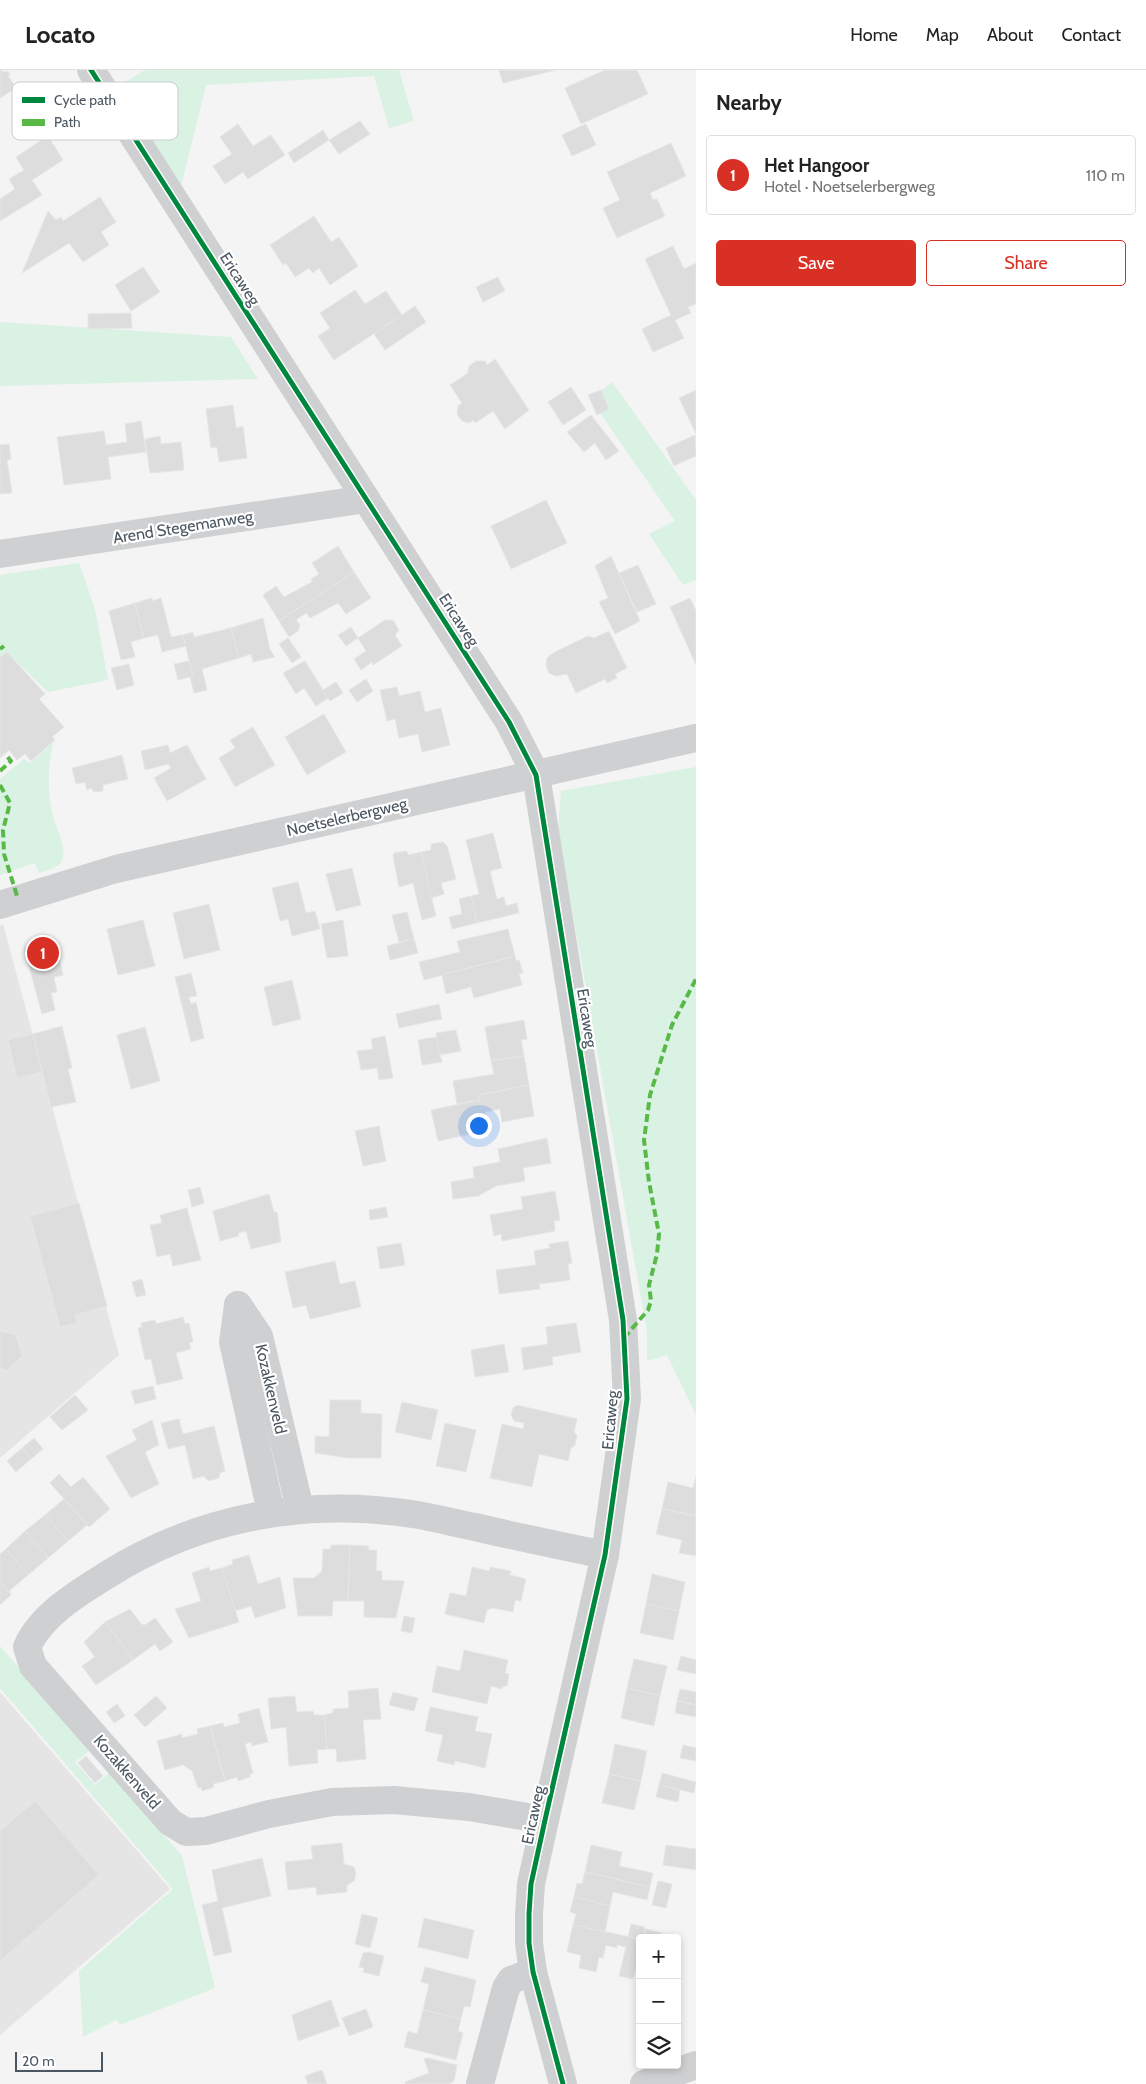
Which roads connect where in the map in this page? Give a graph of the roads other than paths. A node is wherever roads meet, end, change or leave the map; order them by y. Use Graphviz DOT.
graph roads {
  1 [pos="91,70"];
  2 [pos="99,82"];
  3 [pos="136,140"];
  4 [pos="366,499"];
  5 [pos="0,554"];
  6 [pos="696,738"];
  7 [pos="536,775"];
  8 [pos="0,905"];
  9 [pos="300,1509"];
  10 [pos="270,1512"];
  11 [pos="604,1555"];
  12 [pos="545,1820"];
  13 [pos="533,1972"];
  14 [pos="696,2065"];
  15 [pos="480,2084"];
  16 [pos="563,2084"];
  17 [pos="644,2084"];
  1 -- 2 [label="street, Ericaweg"];
  3 -- 4 [label="street, Ericaweg"];
  4 -- 5 [label="street, Arend Stegemanweg"];
  4 -- 7 [label="street, Ericaweg"];
  6 -- 7 [label="street, Noetselerbergweg"];
  7 -- 8 [label="street, Noetselerbergweg"];
  7 -- 11 [label="street, Ericaweg"];
  9 -- 10 [label="street, Kozakkenveld"];
  9 -- 10 [label="street, Kozakkenveld"];
  9 -- 11 [label="street, Kozakkenveld"];
  10 -- 12 [label="street, Kozakkenveld"];
  11 -- 12 [label="street, Ericaweg"];
  12 -- 13 [label="street, Ericaweg"];
  13 -- 15 [label="street"];
  13 -- 16 [label="street, Ericaweg"];
  14 -- 17 [label="street"];
}
